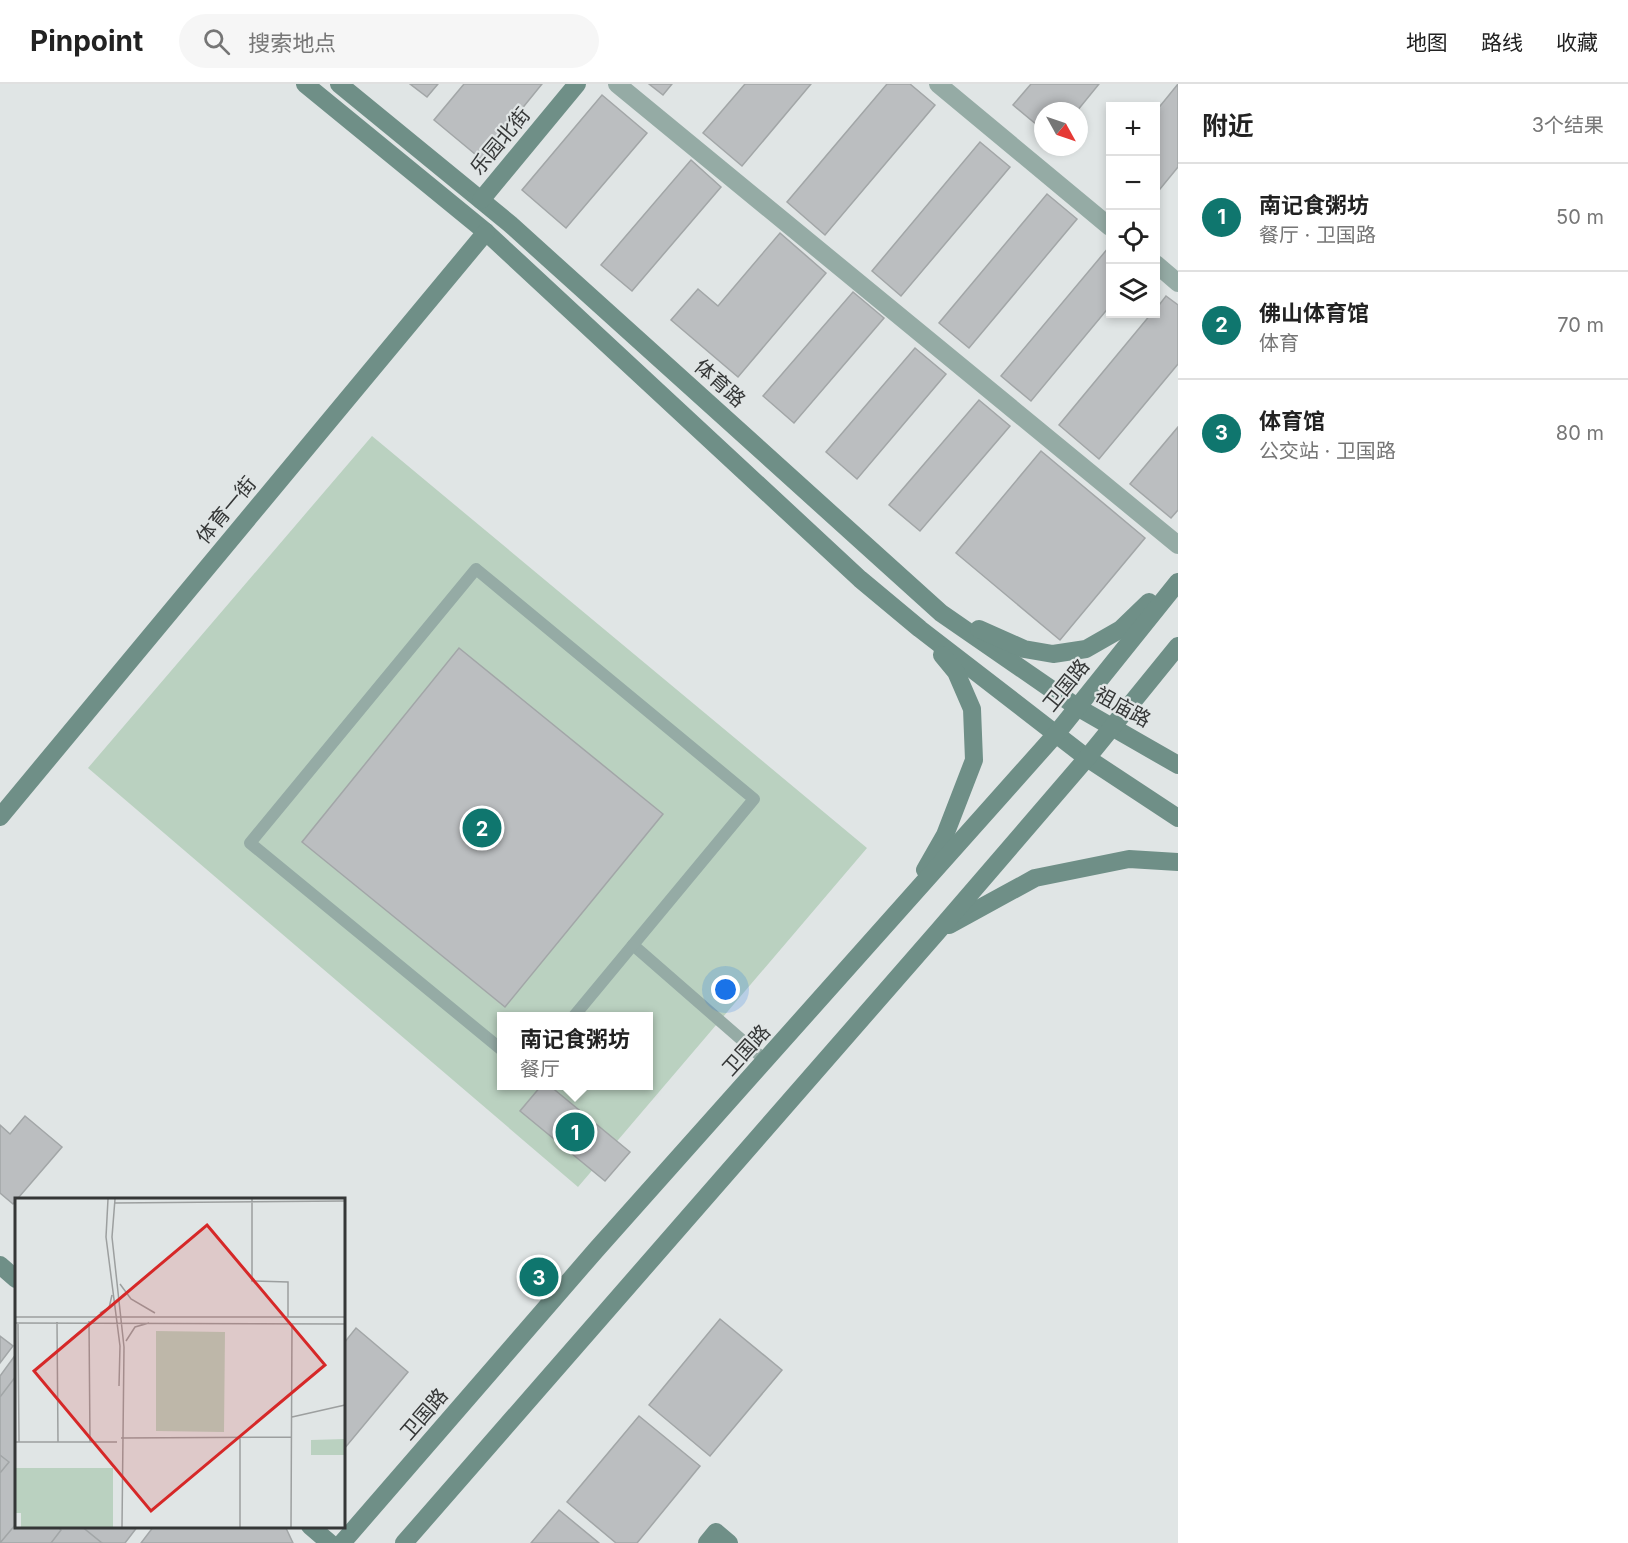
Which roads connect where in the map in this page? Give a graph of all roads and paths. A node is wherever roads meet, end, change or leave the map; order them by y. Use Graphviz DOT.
graph roads {
  1 [pos="305,84"];
  2 [pos="339,84"];
  3 [pos="577,84"];
  4 [pos="617,84"];
  5 [pos="938,84"];
  6 [pos="481,200"];
  7 [pos="1106,224"];
  8 [pos="486,232"];
  9 [pos="1160,268"];
  10 [pos="1178,283"];
  11 [pos="1178,545"];
  12 [pos="1178,578"];
  13 [pos="1178,582"];
  14 [pos="941,613"];
  15 [pos="920,629"];
  16 [pos="1178,646"];
  17 [pos="1077,707"];
  18 [pos="1112,727"];
  19 [pos="1056,734"];
  20 [pos="1087,758"];
  21 [pos="1178,765"];
  22 [pos="0,817"];
  23 [pos="1178,818"];
  24 [pos="1178,862"];
  25 [pos="908,901"];
  26 [pos="939,930"];
  27 [pos="633,945"];
  28 [pos="578,1012"];
  29 [pos="497,1047"];
  30 [pos="766,1061"];
  31 [pos="0,1265"];
  32 [pos="15,1278"];
  33 [pos="311,1528"];
  34 [pos="330,1543"];
  35 [pos="342,1543"];
  36 [pos="404,1543"];
  37 [pos="706,1543"];
  38 [pos="729,1543"];
  1 -- 8 [label="main road"];
  2 -- 6 [label="main road, 体育路"];
  3 -- 6 [label="main road, 乐园北街"];
  4 -- 11 [label="street"];
  5 -- 7 [label="street"];
  6 -- 14 [label="main road, 体育路"];
  8 -- 15 [label="main road"];
  8 -- 22 [label="main road, 体育一街"];
  9 -- 10 [label="street"];
  12 -- 14 [label="main road"];
  13 -- 17 [label="main road, 卫国路"];
  14 -- 17 [label="main road, 体育路"];
  15 -- 19 [label="main road"];
  15 -- 25 [label="main road"];
  16 -- 18 [label="main road"];
  17 -- 18 [label="main road, 祖庙路"];
  17 -- 19 [label="main road, 卫国路"];
  18 -- 20 [label="main road"];
  18 -- 21 [label="main road, 祖庙路"];
  19 -- 20 [label="main road"];
  19 -- 25 [label="main road, 卫国路"];
  20 -- 23 [label="main road"];
  20 -- 26 [label="main road"];
  24 -- 26 [label="main road"];
  25 -- 30 [label="main road, 卫国路"];
  26 -- 36 [label="main road"];
  27 -- 28 [label="lane"];
  27 -- 29 [label="lane"];
  27 -- 30 [label="lane"];
  30 -- 35 [label="main road, 卫国路"];
  31 -- 32 [label="main road"];
  33 -- 34 [label="main road"];
  37 -- 38 [label="main road"];
}
